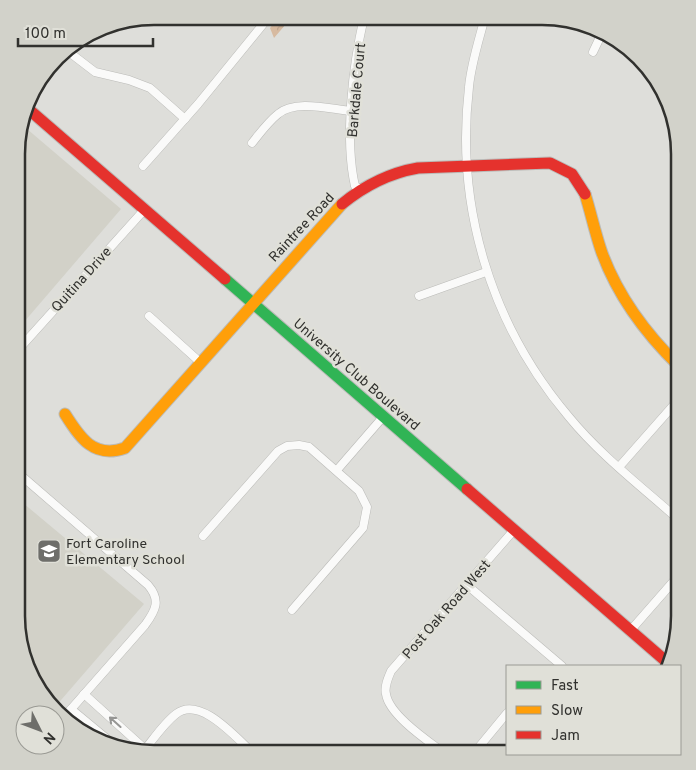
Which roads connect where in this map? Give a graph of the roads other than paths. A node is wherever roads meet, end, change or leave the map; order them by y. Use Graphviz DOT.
graph roads {
  1 [pos="262,25"];
  2 [pos="363,25"];
  3 [pos="483,25"];
  4 [pos="599,38"];
  5 [pos="593,52"];
  6 [pos="72,55"];
  7 [pos="351,111"];
  8 [pos="32,113"];
  9 [pos="184,119"];
  10 [pos="252,143"];
  11 [pos="144,166"];
  12 [pos="467,166"];
  13 [pos="361,189"];
  14 [pos="144,209"];
  15 [pos="486,272"];
  16 [pos="418,296"];
  17 [pos="253,303"];
  18 [pos="149,316"];
  19 [pos="25,342"];
  20 [pos="671,356"];
  21 [pos="201,363"];
  22 [pos="671,409"];
  23 [pos="65,414"];
  24 [pos="383,417"];
  25 [pos="620,467"];
  26 [pos="337,470"];
  27 [pos="25,479"];
  28 [pos="671,512"];
  29 [pos="514,530"];
  30 [pos="203,536"];
  31 [pos="467,585"];
  32 [pos="671,585"];
  33 [pos="292,610"];
  34 [pos="630,631"];
  35 [pos="663,659"];
  36 [pos="554,660"];
  37 [pos="549,665"];
  38 [pos="561,665"];
  39 [pos="84,694"];
  40 [pos="71,709"];
  41 [pos="69,712"];
  42 [pos="506,714"];
  43 [pos="99,732"];
  44 [pos="136,744"];
  45 [pos="148,745"];
  46 [pos="243,745"];
  47 [pos="434,745"];
  48 [pos="481,745"];
  1 -- 9 [label="street"];
  2 -- 7 [label="street, Barkdale Court"];
  3 -- 12 [label="street"];
  4 -- 5 [label="street"];
  6 -- 9 [label="street"];
  7 -- 10 [label="street"];
  7 -- 13 [label="street, Barkdale Court"];
  8 -- 14 [label="street, University Club Boulevard"];
  9 -- 11 [label="street"];
  12 -- 13 [label="street, Raintree Road"];
  12 -- 15 [label="street"];
  12 -- 20 [label="street, Raintree Road"];
  13 -- 17 [label="street, Raintree Road"];
  14 -- 17 [label="street, University Club Boulevard"];
  14 -- 19 [label="street, Quitina Drive"];
  15 -- 16 [label="street"];
  15 -- 25 [label="street"];
  17 -- 21 [label="street, Raintree Road"];
  17 -- 24 [label="street, University Club Boulevard"];
  18 -- 21 [label="street"];
  21 -- 23 [label="street, Raintree Road"];
  22 -- 25 [label="street"];
  24 -- 26 [label="street"];
  24 -- 29 [label="street, University Club Boulevard"];
  25 -- 28 [label="street"];
  26 -- 30 [label="street"];
  26 -- 33 [label="street"];
  27 -- 39 [label="street"];
  29 -- 31 [label="street, Post Oak Road West"];
  29 -- 34 [label="street, University Club Boulevard"];
  31 -- 36 [label="street"];
  31 -- 47 [label="street, Post Oak Road West"];
  32 -- 34 [label="street"];
  34 -- 35 [label="street, University Club Boulevard"];
  36 -- 37 [label="street"];
  36 -- 38 [label="street"];
  39 -- 40 [label="street"];
  44 -- 39 [label="street, one-way"];
  40 -- 41 [label="street"];
  40 -- 43 [label="street"];
  42 -- 48 [label="street"];
  45 -- 46 [label="street"];
}
